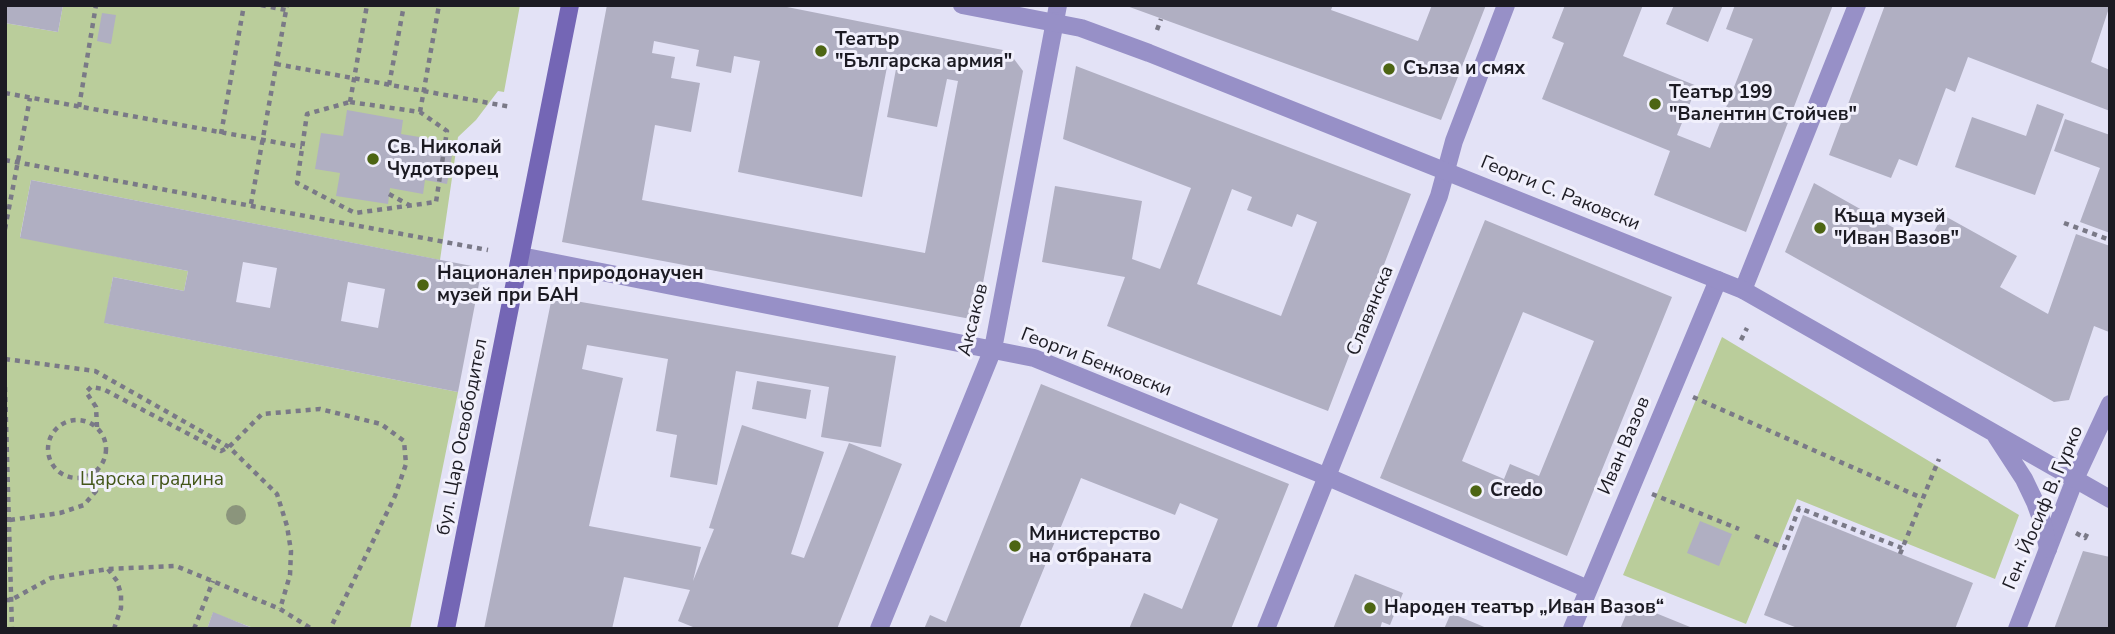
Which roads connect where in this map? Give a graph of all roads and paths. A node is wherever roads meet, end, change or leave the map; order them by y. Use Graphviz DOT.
graph roads {
  1 [pos="96,5"];
  2 [pos="244,5"];
  3 [pos="261,5"];
  4 [pos="367,5"];
  5 [pos="404,5"];
  6 [pos="439,5"];
  7 [pos="570,5"];
  8 [pos="962,5"];
  9 [pos="1506,5"];
  10 [pos="1857,5"];
  11 [pos="286,8"];
  12 [pos="1056,13"];
  13 [pos="1161,19"];
  14 [pos="1157,30"];
  15 [pos="276,64"];
  16 [pos="354,78"];
  17 [pos="389,85"];
  18 [pos="424,91"];
  19 [pos="5,93"];
  20 [pos="30,98"];
  21 [pos="350,102"];
  22 [pos="79,107"];
  23 [pos="511,107"];
  24 [pos="420,112"];
  25 [pos="221,134"];
  26 [pos="262,141"];
  27 [pos="302,147"];
  28 [pos="5,160"];
  29 [pos="19,163"];
  30 [pos="428,166"];
  31 [pos="441,169"];
  32 [pos="1446,170"];
  33 [pos="500,178"];
  34 [pos="389,194"];
  35 [pos="8,202"];
  36 [pos="251,204"];
  37 [pos="409,205"];
  38 [pos="2064,223"];
  39 [pos="5,229"];
  40 [pos="2110,240"];
  41 [pos="488,250"];
  42 [pos="521,256"];
  43 [pos="1718,280"];
  44 [pos="1743,290"];
  45 [pos="1747,328"];
  46 [pos="1741,340"];
  47 [pos="992,349"];
  48 [pos="5,359"];
  49 [pos="5,387"];
  50 [pos="1672,388"];
  51 [pos="2110,404"];
  52 [pos="97,427"];
  53 [pos="1994,433"];
  54 [pos="229,447"];
  55 [pos="1939,458"];
  56 [pos="97,471"];
  57 [pos="1328,477"];
  58 [pos="2075,479"];
  59 [pos="1632,485"];
  60 [pos="1922,498"];
  61 [pos="2110,499"];
  62 [pos="10,520"];
  63 [pos="1739,529"];
  64 [pos="2088,532"];
  65 [pos="1755,536"];
  66 [pos="2085,538"];
  67 [pos="2048,549"];
  68 [pos="108,569"];
  69 [pos="213,580"];
  70 [pos="1588,589"];
  71 [pos="8,600"];
  72 [pos="279,609"];
  73 [pos="12,629"];
  74 [pos="114,629"];
  75 [pos="194,629"];
  76 [pos="312,629"];
  77 [pos="330,629"];
  78 [pos="446,629"];
  79 [pos="879,629"];
  80 [pos="1266,629"];
  81 [pos="1572,629"];
  82 [pos="2017,629"];
  1 -- 22 [label="path"];
  2 -- 25 [label="path"];
  3 -- 11 [label="path"];
  4 -- 16 [label="path"];
  5 -- 17 [label="path"];
  6 -- 18 [label="path"];
  7 -- 42 [label="main road, бул. Цар Освободител"];
  8 -- 12 [label="street, Георги С. Раковски"];
  9 -- 32 [label="street, Славянска"];
  10 -- 44 [label="street"];
  11 -- 15 [label="path"];
  12 -- 32 [label="street, Георги С. Раковски"];
  12 -- 47 [label="street, Аксаков"];
  13 -- 14 [label="path"];
  15 -- 16 [label="path"];
  15 -- 26 [label="path"];
  16 -- 17 [label="path"];
  16 -- 21 [label="path"];
  17 -- 18 [label="path"];
  18 -- 23 [label="path"];
  18 -- 24 [label="path"];
  19 -- 20 [label="path"];
  20 -- 22 [label="path"];
  20 -- 29 [label="path"];
  21 -- 24 [label="path"];
  21 -- 27 [label="path"];
  22 -- 25 [label="path"];
  24 -- 31 [label="path"];
  25 -- 26 [label="path"];
  26 -- 27 [label="path"];
  26 -- 36 [label="path"];
  27 -- 37 [label="path"];
  28 -- 29 [label="path"];
  29 -- 35 [label="path"];
  29 -- 36 [label="path"];
  30 -- 31 [label="path"];
  31 -- 33 [label="path"];
  31 -- 37 [label="path"];
  32 -- 43 [label="street, Георги С. Раковски"];
  32 -- 57 [label="street, Славянска"];
  34 -- 37 [label="path"];
  35 -- 39 [label="path"];
  36 -- 41 [label="path"];
  38 -- 40 [label="path"];
  42 -- 47 [label="street, Георги Бенковски"];
  42 -- 78 [label="main road, бул. Цар Освободител"];
  43 -- 44 [label="street, Георги С. Раковски"];
  43 -- 50 [label="street, Иван Вазов"];
  44 -- 53 [label="street, Георги С. Раковски"];
  45 -- 46 [label="path"];
  47 -- 57 [label="street, Георги Бенковски"];
  47 -- 79 [label="street, Аксаков"];
  48 -- 54 [label="path"];
  49 -- 62 [label="path"];
  50 -- 59 [label="street, Иван Вазов"];
  50 -- 60 [label="path"];
  51 -- 58 [label="street, Ген. Йосиф В. Гурко"];
  52 -- 54 [label="path"];
  52 -- 56 [label="path"];
  52 -- 56 [label="path"];
  53 -- 58 [label="street, Георги С. Раковски"];
  53 -- 67 [label="street"];
  54 -- 72 [label="path"];
  54 -- 77 [label="path"];
  55 -- 60 [label="path"];
  56 -- 62 [label="path"];
  57 -- 70 [label="street, Георги Бенковски"];
  57 -- 80 [label="street, Славянска"];
  58 -- 61 [label="street, Георги С. Раковски"];
  58 -- 67 [label="street, Ген. Йосиф В. Гурко"];
  59 -- 63 [label="path"];
  59 -- 70 [label="street, Иван Вазов"];
  60 -- 65 [label="path"];
  62 -- 71 [label="path"];
  64 -- 66 [label="path"];
  67 -- 82 [label="street, Ген. Йосиф В. Гурко"];
  68 -- 69 [label="path"];
  68 -- 71 [label="path"];
  68 -- 74 [label="path"];
  69 -- 72 [label="path"];
  69 -- 75 [label="path"];
  70 -- 81 [label="street, Иван Вазов"];
  71 -- 73 [label="path"];
  72 -- 76 [label="path"];
}
